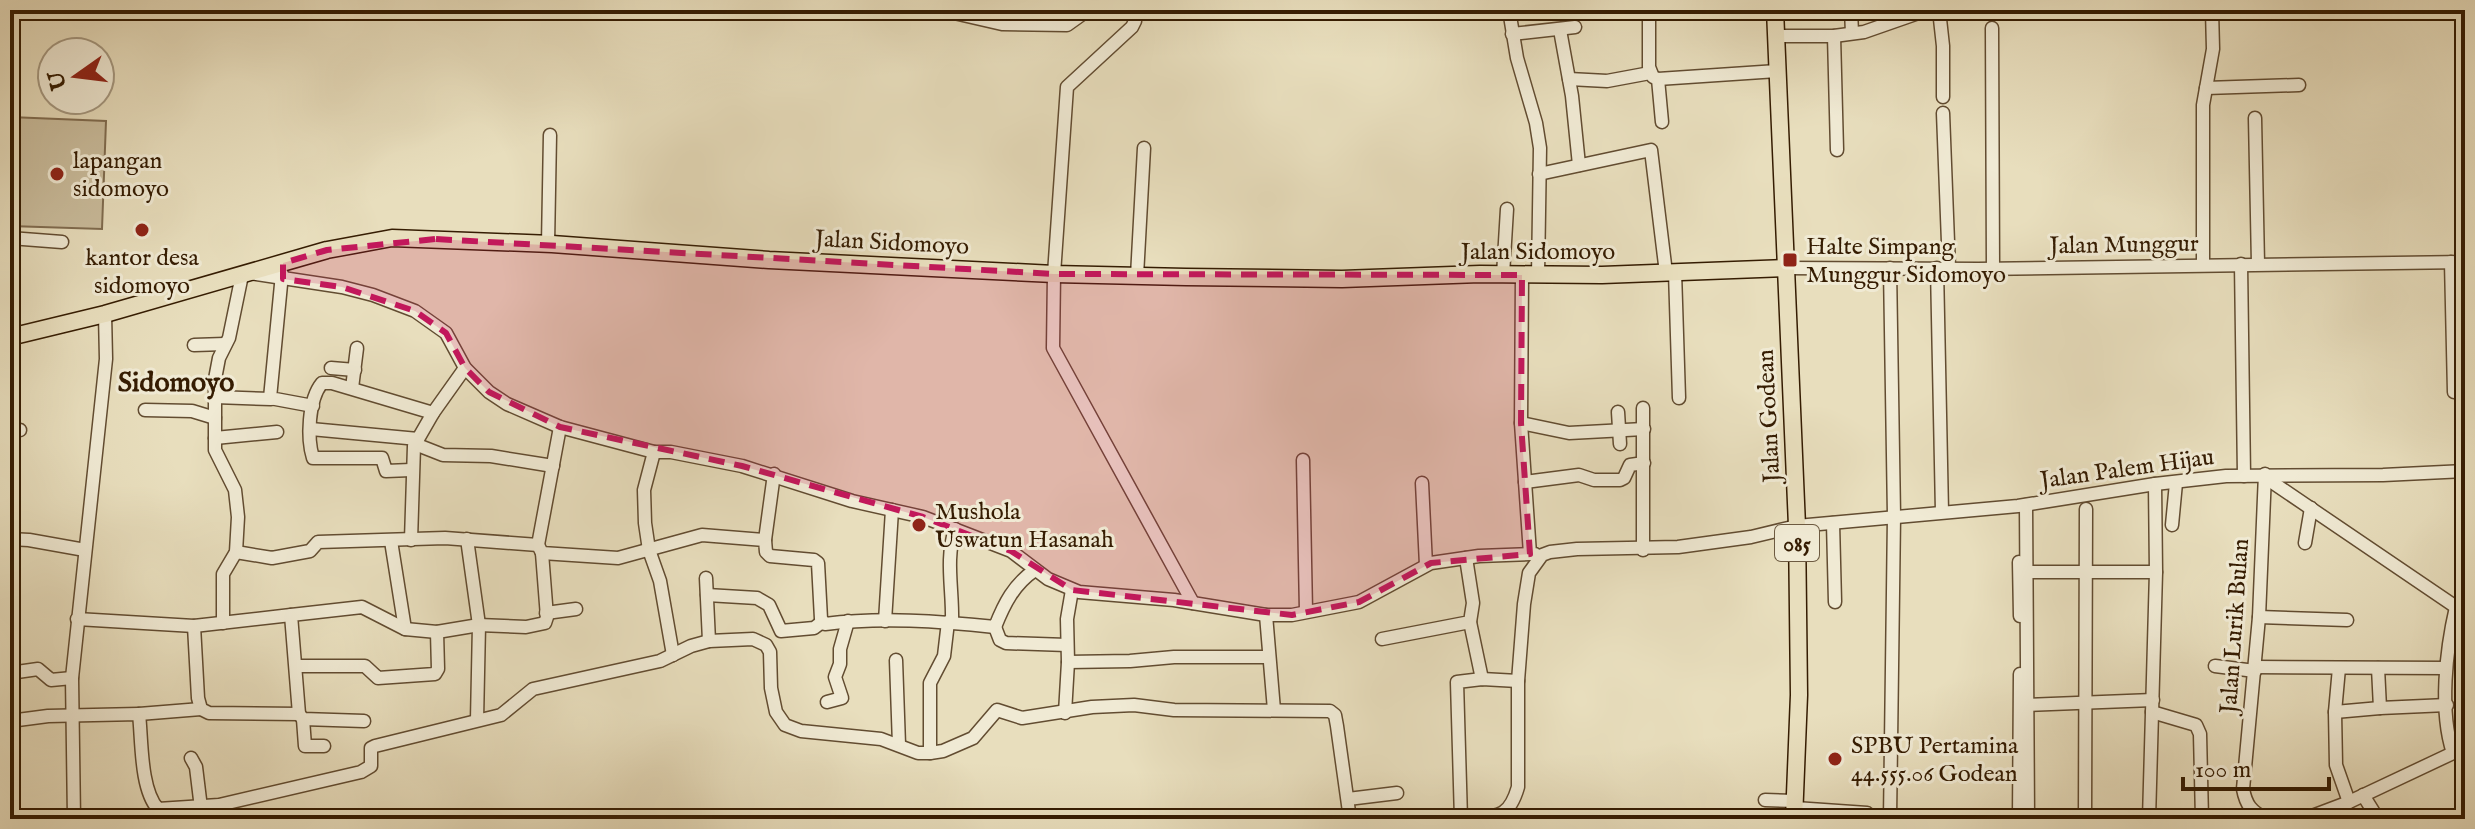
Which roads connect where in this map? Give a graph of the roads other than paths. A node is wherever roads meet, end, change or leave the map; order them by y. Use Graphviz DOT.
graph roads {
  1 [pos="941,10"];
  2 [pos="1088,10"];
  3 [pos="1133,10"];
  4 [pos="1509,10"];
  5 [pos="1649,10"];
  6 [pos="1775,10"];
  7 [pos="1851,10"];
  8 [pos="1886,10"];
  9 [pos="1927,10"];
  10 [pos="1939,10"];
  11 [pos="2212,10"];
  12 [pos="1889,24"];
  13 [pos="1575,27"];
  14 [pos="1992,28"];
  15 [pos="1560,30"];
  16 [pos="1852,33"];
  17 [pos="1512,34"];
  18 [pos="1776,36"];
  19 [pos="1834,36"];
  20 [pos="1777,71"];
  21 [pos="1654,76"];
  22 [pos="1569,79"];
  23 [pos="2299,85"];
  24 [pos="2206,88"];
  25 [pos="1943,97"];
  26 [pos="1943,113"];
  27 [pos="2255,118"];
  28 [pos="1662,122"];
  29 [pos="550,135"];
  30 [pos="1144,148"];
  31 [pos="1837,150"];
  32 [pos="1579,165"];
  33 [pos="1539,174"];
  34 [pos="1507,209"];
  35 [pos="10,238"];
  36 [pos="62,242"];
  37 [pos="548,244"];
  38 [pos="2451,262"];
  39 [pos="2465,262"];
  40 [pos="2203,264"];
  41 [pos="2241,264"];
  42 [pos="2258,264"];
  43 [pos="1784,268"];
  44 [pos="1890,268"];
  45 [pos="1943,268"];
  46 [pos="1993,268"];
  47 [pos="283,271"];
  48 [pos="1670,272"];
  49 [pos="246,274"];
  50 [pos="1054,274"];
  51 [pos="1503,275"];
  52 [pos="1530,275"];
  53 [pos="1137,276"];
  54 [pos="105,314"];
  55 [pos="10,337"];
  56 [pos="225,344"];
  57 [pos="194,345"];
  58 [pos="357,348"];
  59 [pos="331,368"];
  60 [pos="465,368"];
  61 [pos="355,370"];
  62 [pos="352,388"];
  63 [pos="2454,392"];
  64 [pos="215,397"];
  65 [pos="1679,398"];
  66 [pos="271,399"];
  67 [pos="313,406"];
  68 [pos="1643,408"];
  69 [pos="145,410"];
  70 [pos="1618,412"];
  71 [pos="433,413"];
  72 [pos="215,418"];
  73 [pos="1521,423"];
  74 [pos="560,427"];
  75 [pos="311,429"];
  76 [pos="1644,429"];
  77 [pos="277,432"];
  78 [pos="1620,437"];
  79 [pos="215,438"];
  80 [pos="416,442"];
  81 [pos="654,452"];
  82 [pos="1303,460"];
  83 [pos="1644,463"];
  84 [pos="553,466"];
  85 [pos="411,470"];
  86 [pos="2465,471"];
  87 [pos="774,474"];
  88 [pos="2244,476"];
  89 [pos="2266,476"];
  90 [pos="1525,482"];
  91 [pos="1422,483"];
  92 [pos="2176,483"];
  93 [pos="2155,484"];
  94 [pos="2022,506"];
  95 [pos="2311,508"];
  96 [pos="2086,509"];
  97 [pos="892,510"];
  98 [pos="1942,512"];
  99 [pos="1894,516"];
  100 [pos="1833,523"];
  101 [pos="2172,525"];
  102 [pos="1797,526"];
  103 [pos="955,529"];
  104 [pos="10,539"];
  105 [pos="467,539"];
  106 [pos="411,540"];
  107 [pos="765,540"];
  108 [pos="391,541"];
  109 [pos="2305,543"];
  110 [pos="540,549"];
  111 [pos="85,550"];
  112 [pos="649,550"];
  113 [pos="1643,550"];
  114 [pos="236,552"];
  115 [pos="1536,554"];
  116 [pos="1466,558"];
  117 [pos="1426,565"];
  118 [pos="1035,570"];
  119 [pos="2087,570"];
  120 [pos="2028,572"];
  121 [pos="2156,572"];
  122 [pos="706,578"];
  123 [pos="1072,590"];
  124 [pos="707,595"];
  125 [pos="1835,602"];
  126 [pos="1193,603"];
  127 [pos="2460,606"];
  128 [pos="576,609"];
  129 [pos="1306,611"];
  130 [pos="546,613"];
  131 [pos="291,615"];
  132 [pos="1266,615"];
  133 [pos="2259,617"];
  134 [pos="77,619"];
  135 [pos="2347,620"];
  136 [pos="848,621"];
  137 [pos="885,621"];
  138 [pos="822,622"];
  139 [pos="950,622"];
  140 [pos="1470,622"];
  141 [pos="223,623"];
  142 [pos="479,625"];
  143 [pos="194,626"];
  144 [pos="995,627"];
  145 [pos="405,629"];
  146 [pos="437,632"];
  147 [pos="1382,639"];
  148 [pos="709,641"];
  149 [pos="1068,653"];
  150 [pos="673,655"];
  151 [pos="1269,657"];
  152 [pos="896,660"];
  153 [pos="296,666"];
  154 [pos="2215,666"];
  155 [pos="2339,668"];
  156 [pos="2378,668"];
  157 [pos="2446,668"];
  158 [pos="2255,669"];
  159 [pos="10,673"];
  160 [pos="72,678"];
  161 [pos="1482,679"];
  162 [pos="1518,681"];
  163 [pos="827,702"];
  164 [pos="2087,702"];
  165 [pos="2024,705"];
  166 [pos="2447,705"];
  167 [pos="2153,706"];
  168 [pos="2380,708"];
  169 [pos="201,709"];
  170 [pos="1274,710"];
  171 [pos="2335,712"];
  172 [pos="1065,713"];
  173 [pos="139,714"];
  174 [pos="72,716"];
  175 [pos="301,716"];
  176 [pos="477,720"];
  177 [pos="10,721"];
  178 [pos="364,721"];
  179 [pos="899,745"];
  180 [pos="324,746"];
  181 [pos="930,753"];
  182 [pos="2459,753"];
  183 [pos="191,758"];
  184 [pos="1397,793"];
  185 [pos="2363,795"];
  186 [pos="1348,799"];
  187 [pos="1765,800"];
  188 [pos="2349,802"];
  189 [pos="201,808"];
  190 [pos="1795,810"];
  191 [pos="1867,813"];
  192 [pos="1511,814"];
  193 [pos="74,819"];
  194 [pos="1350,819"];
  195 [pos="1461,819"];
  196 [pos="1469,819"];
  197 [pos="1890,819"];
  198 [pos="2019,819"];
  199 [pos="2028,819"];
  200 [pos="2085,819"];
  201 [pos="2149,819"];
  202 [pos="2202,819"];
  203 [pos="2266,819"];
  204 [pos="2304,819"];
  205 [pos="2378,819"];
  1 -- 2 [label="street"];
  3 -- 50 [label="street"];
  4 -- 17 [label="street"];
  5 -- 21 [label="street"];
  6 -- 18 [label="main road, Jalan Godean / 085"];
  7 -- 16 [label="street"];
  8 -- 12 [label="street"];
  9 -- 12 [label="street"];
  10 -- 25 [label="street"];
  11 -- 24 [label="street"];
  12 -- 16 [label="street"];
  13 -- 15 [label="street"];
  14 -- 46 [label="street"];
  15 -- 17 [label="street"];
  15 -- 22 [label="street"];
  16 -- 19 [label="street"];
  17 -- 33 [label="street"];
  18 -- 19 [label="street"];
  18 -- 20 [label="main road, Jalan Godean / 085"];
  19 -- 31 [label="street"];
  20 -- 21 [label="street"];
  20 -- 43 [label="main road, Jalan Godean / 085"];
  21 -- 22 [label="street"];
  21 -- 28 [label="street"];
  22 -- 32 [label="street"];
  23 -- 24 [label="street"];
  24 -- 40 [label="street"];
  26 -- 45 [label="street"];
  27 -- 42 [label="street"];
  29 -- 37 [label="street"];
  30 -- 53 [label="street"];
  32 -- 33 [label="street"];
  32 -- 48 [label="street"];
  33 -- 52 [label="street"];
  34 -- 51 [label="street"];
  35 -- 36 [label="street"];
  37 -- 47 [label="main road, Jalan Sidomoyo"];
  37 -- 50 [label="main road, Jalan Sidomoyo"];
  38 -- 39 [label="street, Jalan Munggur"];
  38 -- 42 [label="street, Jalan Munggur"];
  38 -- 63 [label="street"];
  40 -- 41 [label="street, Jalan Munggur"];
  40 -- 46 [label="street, Jalan Munggur"];
  41 -- 42 [label="street, Jalan Munggur"];
  41 -- 88 [label="street"];
  43 -- 44 [label="street, Jalan Munggur"];
  43 -- 48 [label="main road, Jalan Sidomoyo"];
  43 -- 102 [label="main road, Jalan Godean / 085"];
  44 -- 45 [label="street, Jalan Munggur"];
  44 -- 99 [label="street"];
  45 -- 46 [label="street, Jalan Munggur"];
  45 -- 98 [label="street"];
  47 -- 49 [label="main road, Jalan Sidomoyo"];
  47 -- 60 [label="street"];
  47 -- 66 [label="street"];
  48 -- 52 [label="main road, Jalan Sidomoyo"];
  48 -- 65 [label="street"];
  49 -- 54 [label="main road, Jalan Sidomoyo"];
  49 -- 56 [label="street"];
  50 -- 53 [label="main road, Jalan Sidomoyo"];
  50 -- 126 [label="street"];
  51 -- 52 [label="main road, Jalan Sidomoyo"];
  51 -- 53 [label="main road, Jalan Sidomoyo"];
  52 -- 73 [label="street"];
  54 -- 55 [label="main road, Jalan Sidomoyo"];
  54 -- 111 [label="street"];
  56 -- 57 [label="street"];
  56 -- 64 [label="street"];
  58 -- 61 [label="street"];
  59 -- 61 [label="street"];
  60 -- 71 [label="street"];
  60 -- 74 [label="street"];
  61 -- 62 [label="street"];
  62 -- 67 [label="street"];
  62 -- 71 [label="street"];
  64 -- 66 [label="street"];
  64 -- 72 [label="street"];
  66 -- 67 [label="street"];
  67 -- 75 [label="street"];
  68 -- 76 [label="street"];
  69 -- 72 [label="street"];
  70 -- 78 [label="street"];
  71 -- 80 [label="street"];
  72 -- 79 [label="street"];
  73 -- 78 [label="street"];
  73 -- 90 [label="street"];
  74 -- 81 [label="street"];
  74 -- 84 [label="street"];
  75 -- 80 [label="street"];
  75 -- 85 [label="street"];
  76 -- 78 [label="street"];
  76 -- 83 [label="street"];
  77 -- 79 [label="street"];
  79 -- 114 [label="street"];
  80 -- 84 [label="street"];
  80 -- 85 [label="street"];
  81 -- 87 [label="street"];
  81 -- 112 [label="street"];
  82 -- 129 [label="street"];
  83 -- 90 [label="street"];
  83 -- 113 [label="street"];
  84 -- 110 [label="street"];
  85 -- 106 [label="street"];
  86 -- 89 [label="street, Jalan Palem Hijau"];
  87 -- 97 [label="street"];
  87 -- 107 [label="street"];
  88 -- 89 [label="street, Jalan Palem Hijau"];
  88 -- 92 [label="street, Jalan Palem Hijau"];
  89 -- 95 [label="street"];
  89 -- 133 [label="street, Jalan Lurik Bulan"];
  90 -- 115 [label="street"];
  91 -- 117 [label="street"];
  92 -- 93 [label="street, Jalan Palem Hijau"];
  92 -- 101 [label="street"];
  93 -- 94 [label="street, Jalan Palem Hijau"];
  93 -- 121 [label="street"];
  94 -- 98 [label="street, Jalan Palem Hijau"];
  94 -- 120 [label="street"];
  94 -- 165 [label="street"];
  95 -- 109 [label="street"];
  95 -- 127 [label="street"];
  96 -- 119 [label="street"];
  97 -- 103 [label="street"];
  97 -- 137 [label="street"];
  98 -- 99 [label="street, Jalan Palem Hijau"];
  99 -- 100 [label="street, Jalan Palem Hijau"];
  99 -- 197 [label="street"];
  100 -- 102 [label="street, Jalan Palem Hijau"];
  100 -- 125 [label="street"];
  102 -- 113 [label="street, Jalan Palem Hijau"];
  102 -- 190 [label="main road, Jalan Godean / 085"];
  103 -- 118 [label="street"];
  103 -- 139 [label="street"];
  104 -- 111 [label="street"];
  105 -- 106 [label="street"];
  105 -- 110 [label="street"];
  105 -- 142 [label="street"];
  106 -- 108 [label="street"];
  107 -- 112 [label="street"];
  107 -- 138 [label="street"];
  108 -- 114 [label="street"];
  108 -- 145 [label="street"];
  110 -- 112 [label="street"];
  110 -- 130 [label="street"];
  111 -- 134 [label="street"];
  112 -- 150 [label="street"];
  113 -- 115 [label="street, Jalan Palem Hijau"];
  114 -- 141 [label="street"];
  115 -- 116 [label="street, Jalan Palem Hijau"];
  115 -- 162 [label="street"];
  116 -- 117 [label="street, Jalan Palem Hijau"];
  116 -- 140 [label="street"];
  117 -- 129 [label="street, Jalan Palem Hijau"];
  118 -- 123 [label="street"];
  118 -- 144 [label="street"];
  119 -- 120 [label="street"];
  119 -- 121 [label="street"];
  119 -- 164 [label="street"];
  120 -- 165 [label="street"];
  121 -- 167 [label="street"];
  122 -- 124 [label="street"];
  123 -- 126 [label="street, Jalan Palem Hijau"];
  123 -- 149 [label="street"];
  124 -- 138 [label="street"];
  124 -- 148 [label="street"];
  126 -- 132 [label="street, Jalan Palem Hijau"];
  127 -- 157 [label="street"];
  128 -- 130 [label="street"];
  129 -- 132 [label="street, Jalan Palem Hijau"];
  130 -- 142 [label="street"];
  131 -- 141 [label="street"];
  131 -- 145 [label="street"];
  131 -- 153 [label="street"];
  132 -- 151 [label="street"];
  133 -- 135 [label="street"];
  133 -- 158 [label="street, Jalan Lurik Bulan"];
  134 -- 143 [label="street"];
  134 -- 160 [label="street"];
  136 -- 137 [label="street"];
  136 -- 138 [label="street"];
  136 -- 163 [label="street"];
  137 -- 139 [label="street"];
  139 -- 144 [label="street"];
  139 -- 181 [label="street"];
  140 -- 147 [label="street"];
  140 -- 161 [label="street"];
  141 -- 143 [label="street"];
  142 -- 146 [label="street"];
  142 -- 176 [label="street"];
  143 -- 169 [label="street"];
  144 -- 149 [label="street"];
  145 -- 146 [label="street"];
  146 -- 153 [label="street"];
  148 -- 150 [label="street"];
  148 -- 179 [label="street"];
  149 -- 151 [label="street"];
  149 -- 172 [label="street"];
  150 -- 176 [label="street"];
  151 -- 170 [label="street"];
  152 -- 179 [label="street"];
  153 -- 175 [label="street"];
  154 -- 158 [label="street"];
  155 -- 156 [label="street"];
  155 -- 158 [label="street"];
  155 -- 171 [label="street"];
  156 -- 157 [label="street"];
  156 -- 168 [label="street"];
  157 -- 166 [label="street"];
  158 -- 203 [label="street, Jalan Lurik Bulan"];
  159 -- 160 [label="street"];
  160 -- 174 [label="street"];
  161 -- 162 [label="street"];
  161 -- 195 [label="street"];
  162 -- 192 [label="street"];
  164 -- 165 [label="street"];
  164 -- 167 [label="street"];
  164 -- 200 [label="street"];
  165 -- 198 [label="street"];
  165 -- 199 [label="street"];
  166 -- 168 [label="street"];
  166 -- 182 [label="street"];
  167 -- 201 [label="street"];
  167 -- 202 [label="street"];
  168 -- 171 [label="street"];
  169 -- 173 [label="street"];
  169 -- 175 [label="street"];
  170 -- 172 [label="street"];
  170 -- 186 [label="street"];
  171 -- 188 [label="street"];
  172 -- 181 [label="street"];
  173 -- 174 [label="street"];
  173 -- 189 [label="street"];
  174 -- 177 [label="street"];
  174 -- 193 [label="street"];
  175 -- 178 [label="street"];
  175 -- 180 [label="street"];
  176 -- 189 [label="street"];
  179 -- 181 [label="street"];
  182 -- 185 [label="street"];
  183 -- 189 [label="street"];
  184 -- 186 [label="street"];
  185 -- 188 [label="street"];
  185 -- 205 [label="street"];
  186 -- 194 [label="street"];
  187 -- 190 [label="street"];
  188 -- 204 [label="street"];
  190 -- 191 [label="street"];
  192 -- 196 [label="street"];
}
